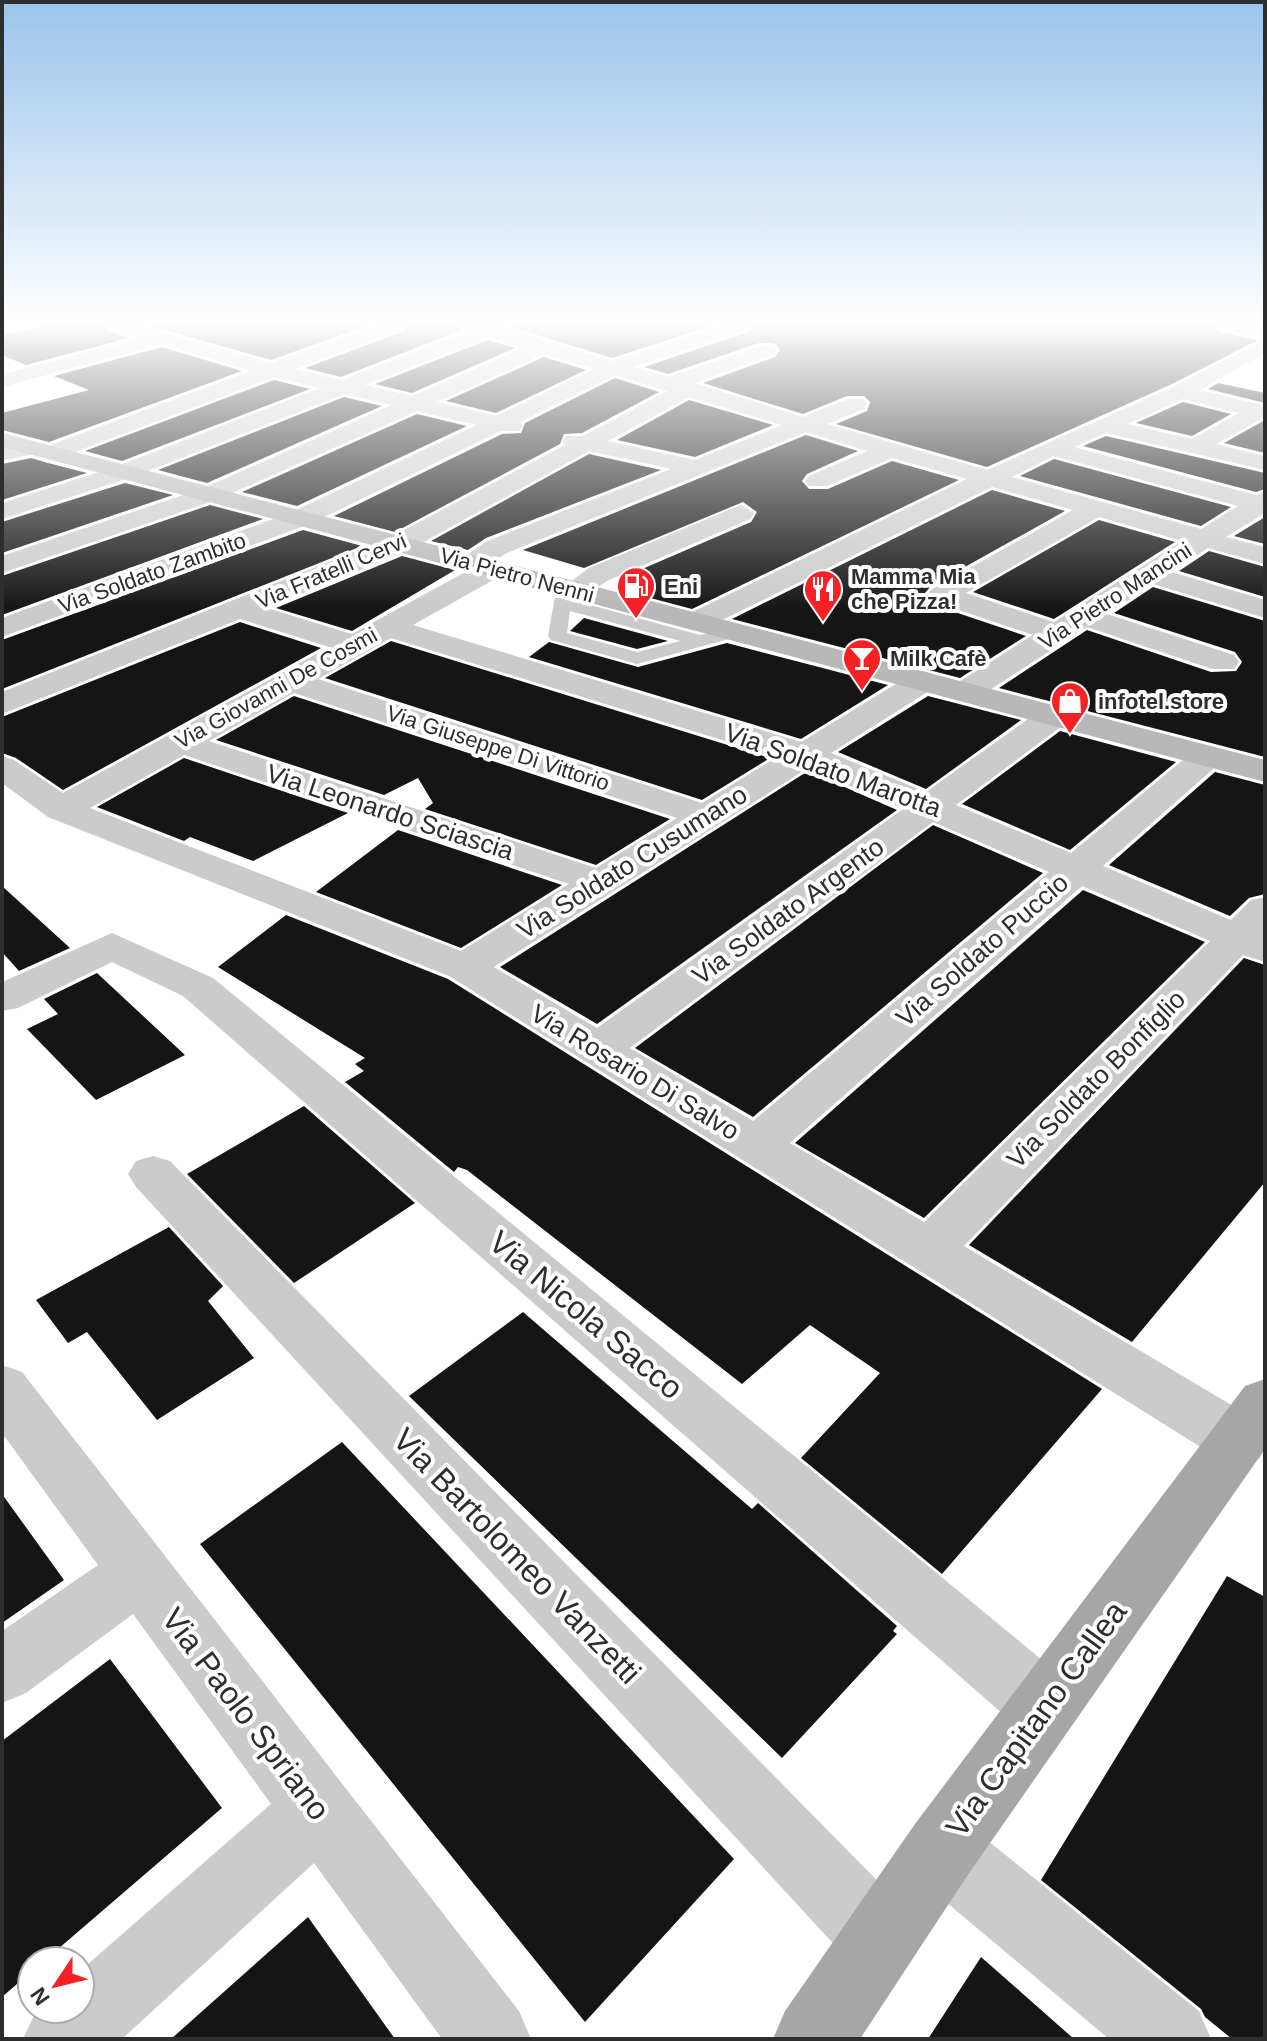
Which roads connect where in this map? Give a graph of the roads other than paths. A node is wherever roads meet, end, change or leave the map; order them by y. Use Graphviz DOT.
graph roads {
  1 [pos="110,420"];
  2 [pos="254,420"];
  3 [pos="378,420"];
  4 [pos="487,420"];
  5 [pos="505,420"];
  6 [pos="624,420"];
  7 [pos="791,420"];
  8 [pos="813,420"];
  9 [pos="1120,420"];
  10 [pos="1242,420"];
  11 [pos="499,423"];
  12 [pos="803,424"];
  13 [pos="1108,426"];
  14 [pos="1229,429"];
  15 [pos="528,430"];
  16 [pos="557,437"];
  17 [pos="1265,437"];
  18 [pos="586,444"];
  19 [pos="1196,446"];
  20 [pos="21,448"];
  21 [pos="1051,448"];
  22 [pos="890,450"];
  23 [pos="1265,463"];
  24 [pos="695,467"];
  25 [pos="124,472"];
  26 [pos="989,478"];
  27 [pos="818,481"];
  28 [pos="210,494"];
  29 [pos="1263,503"];
  30 [pos="1096,508"];
  31 [pos="2,511"];
  32 [pos="741,513"];
  33 [pos="301,518"];
  34 [pos="1205,538"];
  35 [pos="399,544"];
  36 [pos="1265,556"];
  37 [pos="2,565"];
  38 [pos="481,566"];
  39 [pos="1150,574"];
  40 [pos="565,604"];
  41 [pos="240,609"];
  42 [pos="1265,609"];
  43 [pos="1083,616"];
  44 [pos="387,627"];
  45 [pos="2,628"];
  46 [pos="699,632"];
  47 [pos="1057,633"];
  48 [pos="355,645"];
  49 [pos="1223,662"];
  50 [pos="2,671"];
  51 [pos="291,681"];
  52 [pos="923,681"];
  53 [pos="36,691"];
  54 [pos="965,692"];
  55 [pos="2,704"];
  56 [pos="1054,716"];
  57 [pos="179,742"];
  58 [pos="804,754"];
  59 [pos="1208,756"];
  60 [pos="2,767"];
  61 [pos="1265,771"];
  62 [pos="932,805"];
  63 [pos="61,809"];
  64 [pos="706,816"];
  65 [pos="1077,867"];
  66 [pos="600,882"];
  67 [pos="1256,931"];
  68 [pos="464,967"];
  69 [pos="3,998"];
  70 [pos="599,1049"];
  71 [pos="756,1145"];
  72 [pos="153,1174"];
  73 [pos="928,1250"];
  74 [pos="9,1411"];
  75 [pos="1252,1421"];
  76 [pos="140,1572"];
  77 [pos="2,1670"];
  78 [pos="1045,1706"];
  79 [pos="319,1810"];
  80 [pos="941,1850"];
  81 [pos="881,1939"];
  82 [pos="63,2039"];
  83 [pos="491,2039"];
  84 [pos="813,2039"];
  85 [pos="1171,2039"];
  1 -- 20 [label="street"];
  2 -- 25 [label="street"];
  3 -- 28 [label="street"];
  4 -- 11 [label="street"];
  5 -- 11 [label="street, Via Soldato Zambito"];
  6 -- 18 [label="street, Via Fratelli Cervi"];
  7 -- 12 [label="street"];
  8 -- 12 [label="street, Via Giovanni De Cosmi"];
  9 -- 13 [label="street"];
  10 -- 14 [label="street"];
  11 -- 15 [label="street"];
  11 -- 33 [label="street, Via Soldato Zambito"];
  12 -- 22 [label="street"];
  12 -- 24 [label="street, Via Giovanni De Cosmi"];
  13 -- 19 [label="street"];
  13 -- 21 [label="street"];
  14 -- 17 [label="street"];
  14 -- 19 [label="street"];
  16 -- 18 [label="street"];
  18 -- 24 [label="street"];
  18 -- 35 [label="street, Via Fratelli Cervi"];
  19 -- 23 [label="street"];
  20 -- 25 [label="main road, Via Pietro Nenni"];
  21 -- 26 [label="street"];
  21 -- 29 [label="street"];
  22 -- 26 [label="street"];
  22 -- 27 [label="street"];
  24 -- 38 [label="street, Via Giovanni De Cosmi"];
  25 -- 28 [label="main road, Via Pietro Nenni"];
  25 -- 31 [label="street"];
  26 -- 30 [label="street"];
  26 -- 46 [label="street"];
  28 -- 33 [label="main road, Via Pietro Nenni"];
  28 -- 37 [label="street"];
  29 -- 34 [label="street, Via Pietro Mancini"];
  30 -- 34 [label="street"];
  30 -- 47 [label="street"];
  32 -- 40 [label="street"];
  33 -- 35 [label="main road, Via Pietro Nenni"];
  33 -- 45 [label="street, Via Soldato Zambito"];
  34 -- 36 [label="street"];
  34 -- 39 [label="street, Via Pietro Mancini"];
  35 -- 38 [label="main road, Via Pietro Nenni"];
  35 -- 41 [label="street, Via Fratelli Cervi"];
  38 -- 40 [label="main road, Via Pietro Nenni"];
  38 -- 44 [label="street, Via Giovanni De Cosmi"];
  39 -- 42 [label="street"];
  39 -- 43 [label="street, Via Pietro Mancini"];
  40 -- 46 [label="main road, Via Pietro Nenni"];
  40 -- 46 [label="lane"];
  41 -- 48 [label="street"];
  41 -- 53 [label="street, Via Fratelli Cervi"];
  43 -- 47 [label="street, Via Pietro Mancini"];
  43 -- 49 [label="street"];
  44 -- 48 [label="street, Via Giovanni De Cosmi"];
  44 -- 58 [label="street, Via Soldato Marotta"];
  46 -- 52 [label="main road, Via Pietro Nenni"];
  47 -- 54 [label="street, Via Pietro Mancini"];
  48 -- 51 [label="street, Via Giovanni De Cosmi"];
  50 -- 53 [label="street"];
  51 -- 57 [label="street, Via Giovanni De Cosmi"];
  51 -- 64 [label="street, Via Giuseppe Di Vittorio"];
  52 -- 54 [label="main road, Via Pietro Nenni"];
  52 -- 58 [label="street, Via Soldato Cusumano"];
  53 -- 55 [label="street, Via Fratelli Cervi"];
  54 -- 56 [label="main road, Via Pietro Nenni"];
  56 -- 59 [label="main road, Via Pietro Nenni"];
  56 -- 62 [label="street, Via Soldato Argento"];
  57 -- 63 [label="street, Via Giovanni De Cosmi"];
  57 -- 66 [label="street, Via Leonardo Sciascia"];
  58 -- 62 [label="street, Via Soldato Marotta"];
  58 -- 64 [label="street, Via Soldato Cusumano"];
  59 -- 61 [label="main road, Via Pietro Nenni"];
  59 -- 65 [label="street, Via Soldato Puccio"];
  60 -- 63 [label="street, Via Rosario Di Salvo"];
  62 -- 65 [label="street, Via Soldato Marotta"];
  62 -- 70 [label="street, Via Soldato Argento"];
  63 -- 68 [label="street, Via Rosario Di Salvo"];
  64 -- 66 [label="street, Via Soldato Cusumano"];
  65 -- 67 [label="street, Via Soldato Marotta"];
  65 -- 71 [label="street, Via Soldato Puccio"];
  66 -- 68 [label="street, Via Soldato Cusumano"];
  67 -- 73 [label="street, Via Soldato Bonfiglio"];
  68 -- 70 [label="street, Via Rosario Di Salvo"];
  69 -- 78 [label="street, Via Nicola Sacco"];
  70 -- 71 [label="street, Via Rosario Di Salvo"];
  71 -- 73 [label="street, Via Rosario Di Salvo"];
  72 -- 81 [label="street, Via Bartolomeo Vanzetti"];
  73 -- 75 [label="street, Via Rosario Di Salvo"];
  74 -- 76 [label="street, Via Paolo Spriano"];
  75 -- 78 [label="main road, Via Capitano Callea"];
  76 -- 77 [label="street"];
  76 -- 79 [label="street, Via Paolo Spriano"];
  78 -- 80 [label="main road, Via Capitano Callea"];
  79 -- 82 [label="street"];
  79 -- 83 [label="street, Via Paolo Spriano"];
  80 -- 81 [label="main road, Via Capitano Callea"];
  80 -- 85 [label="street"];
  81 -- 84 [label="main road, Via Capitano Callea"];
}
